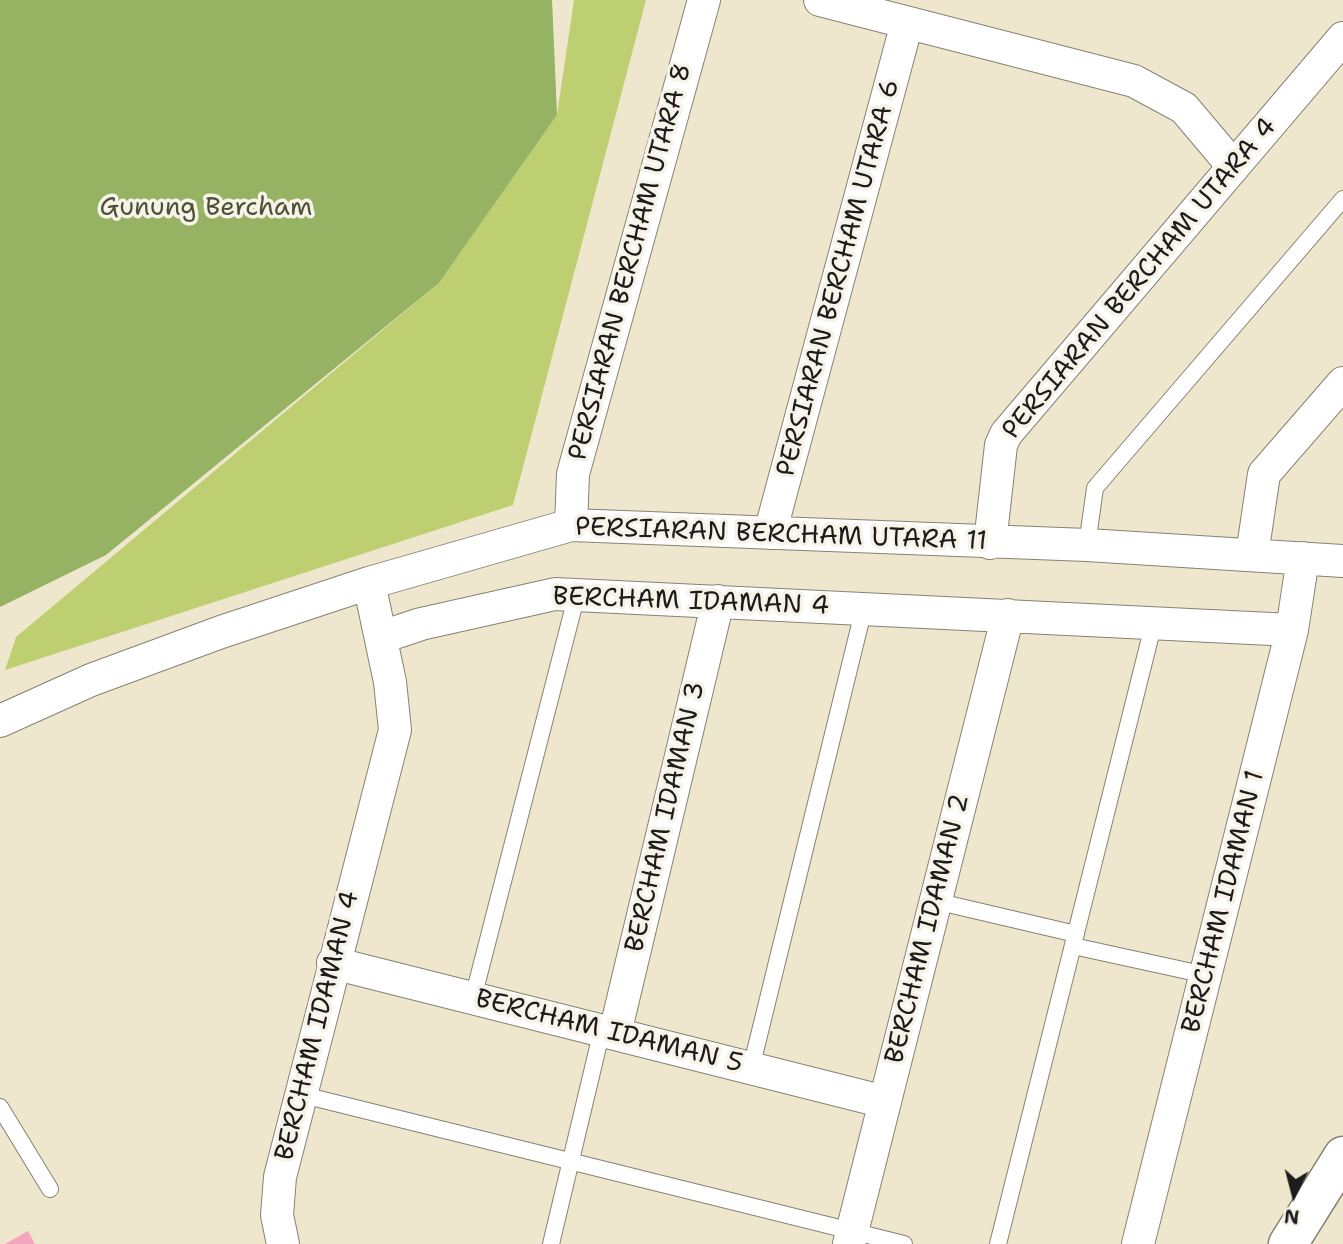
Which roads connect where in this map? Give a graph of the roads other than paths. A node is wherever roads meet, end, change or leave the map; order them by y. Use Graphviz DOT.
graph roads {
  1 [pos="704,0"];
  2 [pos="820,0"];
  3 [pos="907,23"];
  4 [pos="1343,38"];
  5 [pos="1233,166"];
  6 [pos="1343,199"];
  7 [pos="1343,383"];
  8 [pos="571,525"];
  9 [pos="770,533"];
  10 [pos="990,542"];
  11 [pos="1087,545"];
  12 [pos="1252,555"];
  13 [pos="1303,558"];
  14 [pos="1343,561"];
  15 [pos="369,583"];
  16 [pos="577,594"];
  17 [pos="718,601"];
  18 [pos="864,608"];
  19 [pos="1007,615"];
  20 [pos="1154,622"];
  21 [pos="1292,630"];
  22 [pos="382,637"];
  23 [pos="0,721"];
  24 [pos="935,901"];
  25 [pos="1074,940"];
  26 [pos="333,963"];
  27 [pos="1206,975"];
  28 [pos="473,998"];
  29 [pos="608,1032"];
  30 [pos="751,1068"];
  31 [pos="299,1094"];
  32 [pos="885,1102"];
  33 [pos="0,1107"];
  34 [pos="1343,1156"];
  35 [pos="570,1161"];
  36 [pos="50,1189"];
  37 [pos="850,1238"];
  38 [pos="283,1244"];
  39 [pos="551,1244"];
  40 [pos="904,1244"];
  41 [pos="998,1244"];
  42 [pos="1138,1244"];
  43 [pos="1288,1244"];
  1 -- 8 [label="street, PERSIARAN BERCHAM UTARA 8"];
  2 -- 3 [label="street"];
  3 -- 5 [label="street"];
  3 -- 9 [label="street, PERSIARAN BERCHAM UTARA 6"];
  4 -- 5 [label="street, PERSIARAN BERCHAM UTARA 4"];
  5 -- 10 [label="street, PERSIARAN BERCHAM UTARA 4"];
  6 -- 11 [label="lane"];
  7 -- 12 [label="street"];
  8 -- 9 [label="street, PERSIARAN BERCHAM UTARA 11"];
  8 -- 15 [label="street, PERSIARAN BERCHAM UTARA 11"];
  9 -- 10 [label="street, PERSIARAN BERCHAM UTARA 11"];
  10 -- 11 [label="street, PERSIARAN BERCHAM UTARA 11"];
  11 -- 12 [label="street, PERSIARAN BERCHAM UTARA 11"];
  12 -- 13 [label="street, PERSIARAN BERCHAM UTARA 11"];
  13 -- 14 [label="street, PERSIARAN BERCHAM UTARA 11"];
  13 -- 21 [label="street, BERCHAM IDAMAN 1"];
  15 -- 22 [label="street"];
  15 -- 23 [label="street, PERSIARAN BERCHAM UTARA 11"];
  16 -- 17 [label="street, BERCHAM IDAMAN 4"];
  16 -- 22 [label="street, BERCHAM IDAMAN 4"];
  16 -- 28 [label="lane"];
  17 -- 18 [label="street, BERCHAM IDAMAN 4"];
  17 -- 29 [label="street, BERCHAM IDAMAN 3"];
  18 -- 19 [label="street, BERCHAM IDAMAN 4"];
  18 -- 30 [label="lane"];
  19 -- 20 [label="street, BERCHAM IDAMAN 4"];
  19 -- 24 [label="street, BERCHAM IDAMAN 2"];
  20 -- 21 [label="street, BERCHAM IDAMAN 4"];
  20 -- 25 [label="lane"];
  21 -- 27 [label="street, BERCHAM IDAMAN 1"];
  22 -- 26 [label="street, BERCHAM IDAMAN 4"];
  24 -- 25 [label="lane"];
  24 -- 32 [label="street, BERCHAM IDAMAN 2"];
  25 -- 27 [label="lane"];
  25 -- 41 [label="lane"];
  26 -- 28 [label="street, BERCHAM IDAMAN 5"];
  26 -- 31 [label="street, BERCHAM IDAMAN 4"];
  27 -- 42 [label="street, BERCHAM IDAMAN 1"];
  28 -- 29 [label="street, BERCHAM IDAMAN 5"];
  29 -- 30 [label="street, BERCHAM IDAMAN 5"];
  29 -- 35 [label="lane"];
  30 -- 32 [label="street, BERCHAM IDAMAN 5"];
  31 -- 35 [label="lane"];
  31 -- 38 [label="street, BERCHAM IDAMAN 4"];
  32 -- 37 [label="street, BERCHAM IDAMAN 2"];
  33 -- 36 [label="lane"];
  34 -- 43 [label="main road"];
  35 -- 37 [label="lane"];
  35 -- 39 [label="lane"];
  37 -- 40 [label="lane"];
}
